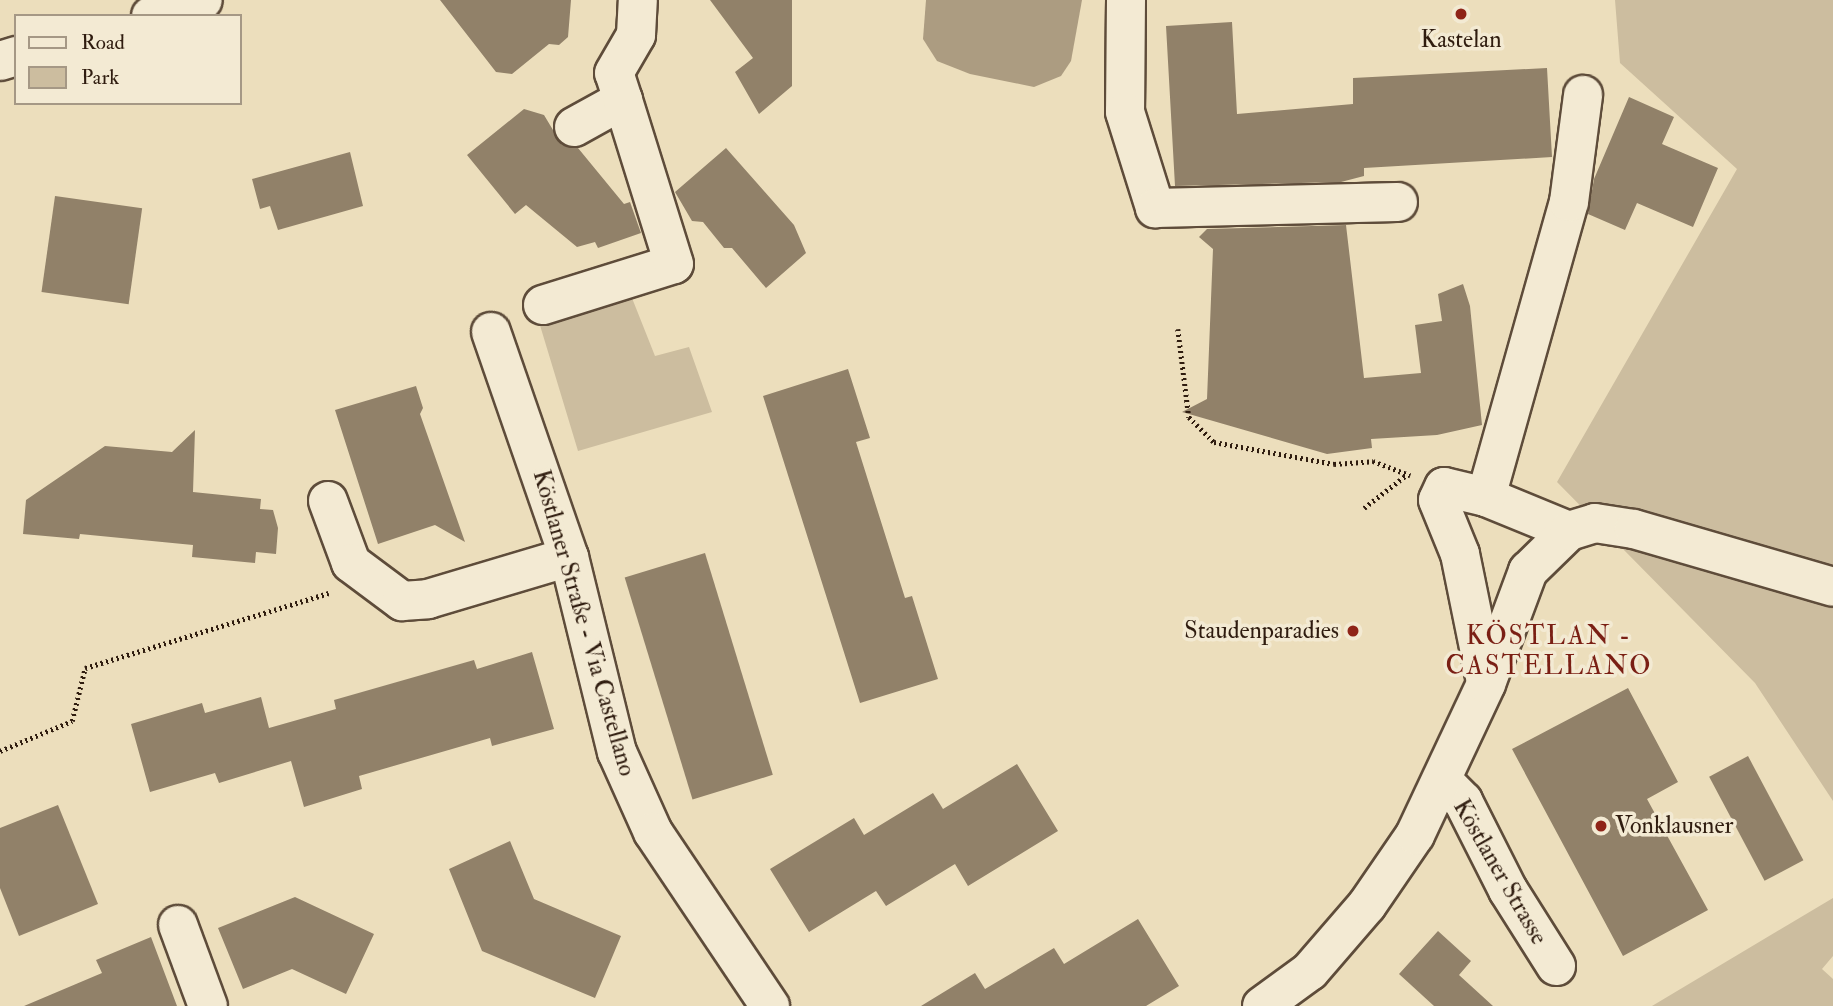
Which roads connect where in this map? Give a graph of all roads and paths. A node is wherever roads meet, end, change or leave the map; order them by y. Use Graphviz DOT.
graph roads {
  1 [pos="203,0"];
  2 [pos="638,0"];
  3 [pos="1126,0"];
  4 [pos="158,14"];
  5 [pos="1583,95"];
  6 [pos="623,100"];
  7 [pos="574,127"];
  8 [pos="1398,202"];
  9 [pos="543,305"];
  10 [pos="1178,328"];
  11 [pos="491,332"];
  12 [pos="1408,474"];
  13 [pos="1444,487"];
  14 [pos="1486,497"];
  15 [pos="328,501"];
  16 [pos="1364,508"];
  17 [pos="1569,531"];
  18 [pos="569,557"];
  19 [pos="370,580"];
  20 [pos="1833,587"];
  21 [pos="1486,684"];
  22 [pos="0,751"];
  23 [pos="1442,780"];
  24 [pos="178,925"];
  25 [pos="1556,966"];
  26 [pos="208,1006"];
  27 [pos="770,1006"];
  28 [pos="1262,1006"];
  1 -- 4 [label="street"];
  2 -- 6 [label="street"];
  3 -- 8 [label="street"];
  5 -- 14 [label="street"];
  6 -- 7 [label="street"];
  6 -- 9 [label="street"];
  10 -- 12 [label="path"];
  11 -- 18 [label="street, Köstlaner Straße - Via Castellano"];
  12 -- 13 [label="path"];
  12 -- 16 [label="path"];
  13 -- 14 [label="street"];
  13 -- 21 [label="street"];
  14 -- 17 [label="street"];
  15 -- 19 [label="street"];
  17 -- 20 [label="street"];
  17 -- 21 [label="street"];
  18 -- 19 [label="street"];
  18 -- 27 [label="street, Köstlaner Straße - Via Castellano"];
  19 -- 22 [label="path"];
  21 -- 23 [label="street"];
  23 -- 25 [label="street, Köstlaner Strasse"];
  23 -- 28 [label="street"];
  24 -- 26 [label="street"];
}
